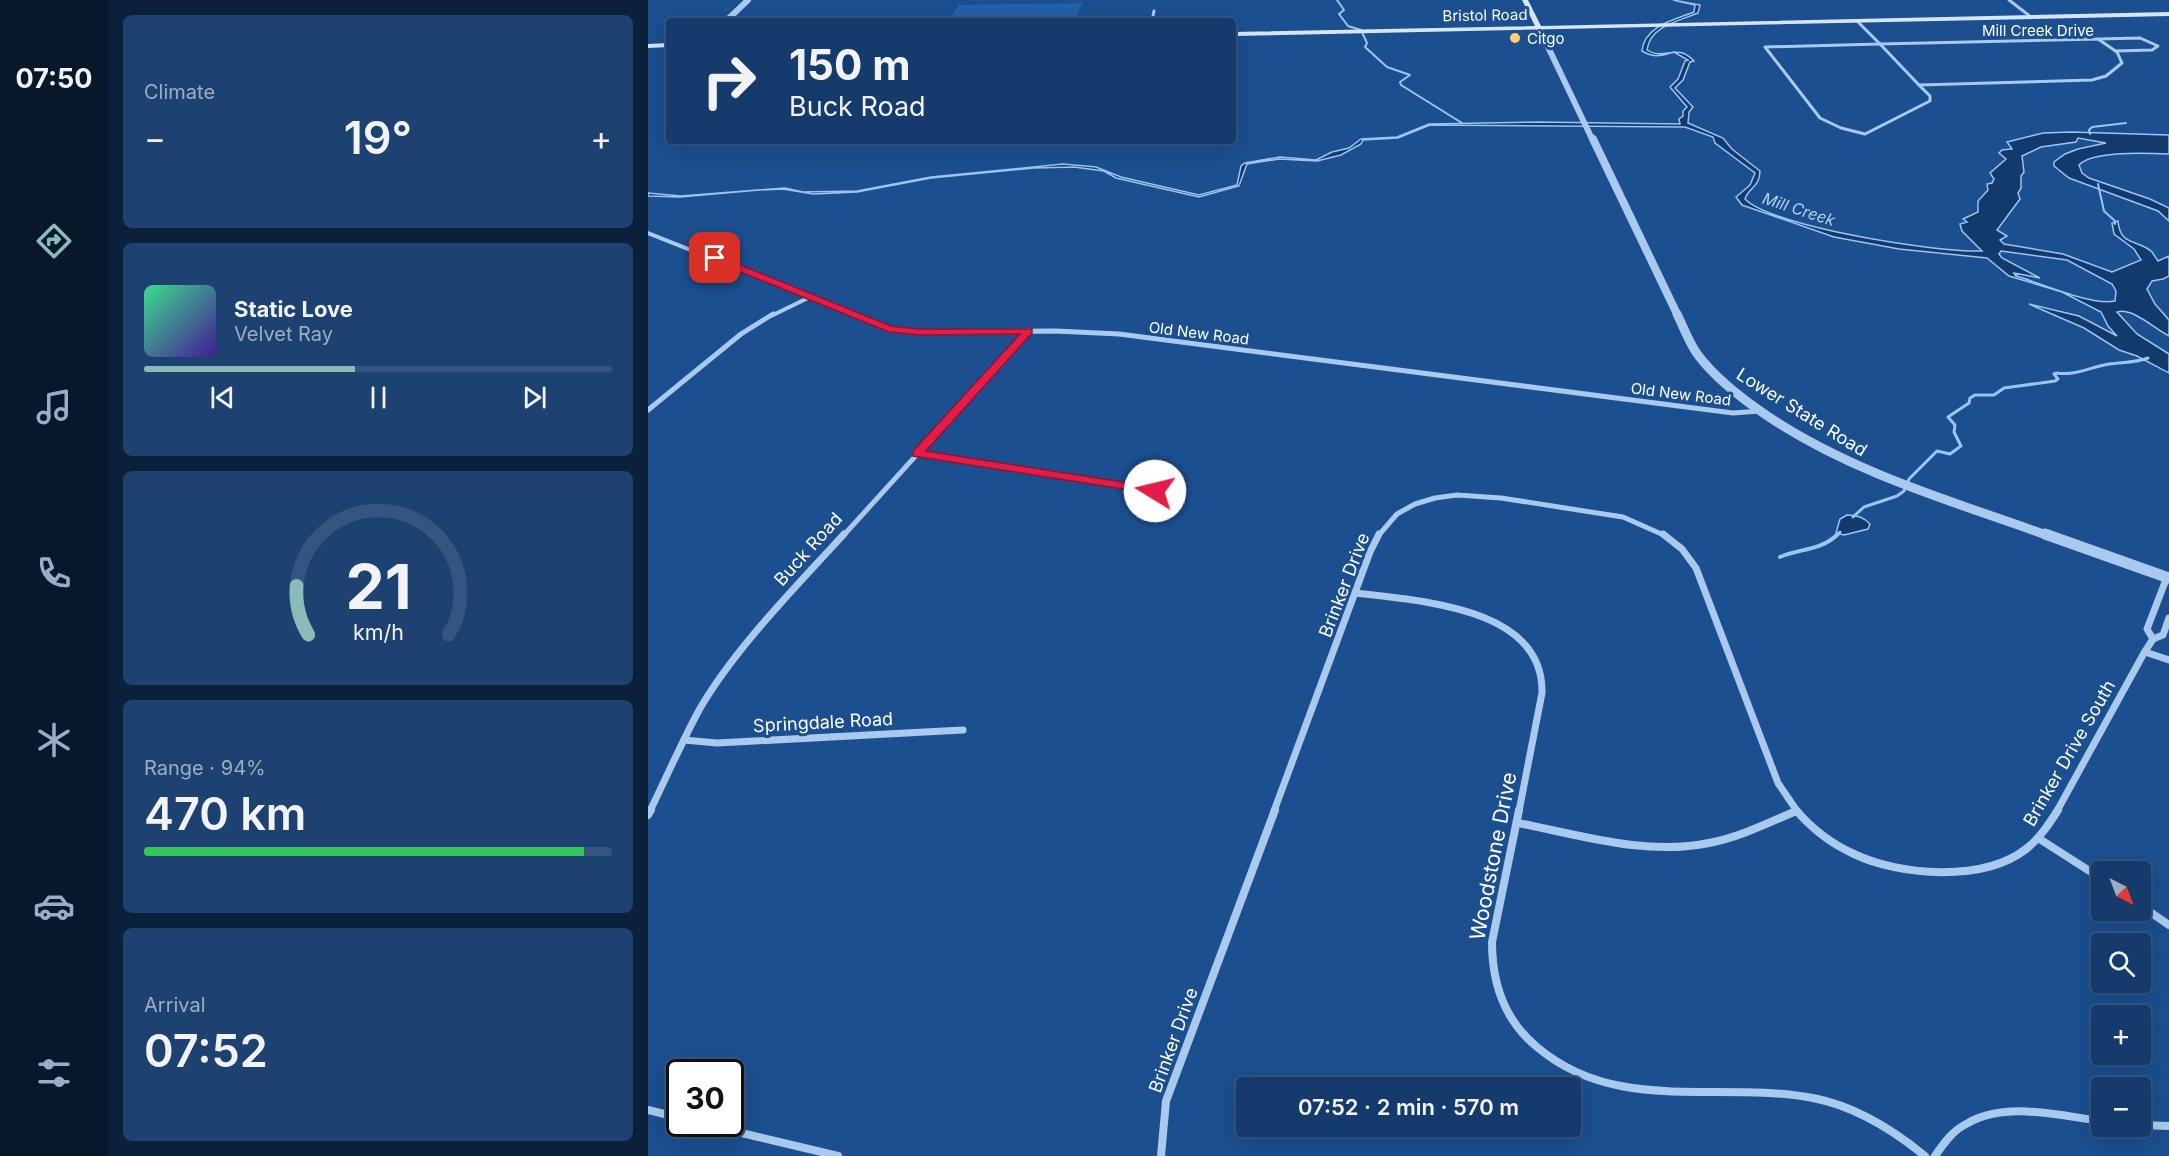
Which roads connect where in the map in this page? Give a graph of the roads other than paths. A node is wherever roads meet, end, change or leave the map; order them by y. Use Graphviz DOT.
graph roads {
  1 [pos="748,0"];
  2 [pos="1525,0"];
  3 [pos="2009,0"];
  4 [pos="1154,10"];
  5 [pos="2169,14"];
  6 [pos="2031,17"];
  7 [pos="729,18"];
  8 [pos="1153,18"];
  9 [pos="1857,21"];
  10 [pos="1539,28"];
  11 [pos="1236,34"];
  12 [pos="2098,39"];
  13 [pos="1879,44"];
  14 [pos="666,45"];
  15 [pos="648,46"];
  16 [pos="2115,51"];
  17 [pos="1919,85"];
  18 [pos="648,233"];
  19 [pos="810,297"];
  20 [pos="1029,331"];
  21 [pos="648,410"];
  22 [pos="1763,411"];
  23 [pos="917,453"];
  24 [pos="1155,491"];
  25 [pos="2168,577"];
  26 [pos="1356,593"];
  27 [pos="2169,618"];
  28 [pos="2153,639"];
  29 [pos="2145,652"];
  30 [pos="2169,660"];
  31 [pos="963,730"];
  32 [pos="684,741"];
  33 [pos="1796,811"];
  34 [pos="648,815"];
  35 [pos="1518,823"];
  36 [pos="2038,838"];
  37 [pos="2091,872"];
  38 [pos="2151,913"];
  39 [pos="2169,925"];
  40 [pos="648,1110"];
  41 [pos="666,1114"];
  42 [pos="2091,1120"];
  43 [pos="2151,1125"];
  44 [pos="2169,1126"];
  45 [pos="744,1134"];
  46 [pos="838,1156"];
  47 [pos="1161,1156"];
  48 [pos="1925,1156"];
  49 [pos="1935,1156"];
  1 -- 7 [label="street"];
  2 -- 10 [label="main road, Lower State Road"];
  3 -- 6 [label="street"];
  4 -- 8 [label="street"];
  5 -- 6 [label="main road, Bristol Road"];
  6 -- 9 [label="main road, Bristol Road"];
  9 -- 10 [label="main road, Bristol Road"];
  9 -- 13 [label="street"];
  10 -- 11 [label="main road, Bristol Road"];
  10 -- 22 [label="street, Lower State Road"];
  12 -- 13 [label="street, Mill Creek Drive"];
  12 -- 16 [label="street, Mill Creek Drive"];
  12 -- 16 [label="street"];
  13 -- 17 [label="street"];
  13 -- 17 [label="street, Mill Creek Drive"];
  14 -- 15 [label="main road"];
  16 -- 17 [label="street, Mill Creek Drive"];
  18 -- 19 [label="street, Old New Road"];
  19 -- 20 [label="street, Old New Road"];
  19 -- 21 [label="street"];
  20 -- 22 [label="street, Old New Road"];
  20 -- 23 [label="street, Buck Road"];
  22 -- 25 [label="street, Lower State Road"];
  23 -- 24 [label="street"];
  23 -- 32 [label="street, Buck Road"];
  25 -- 28 [label="street"];
  26 -- 33 [label="street, Brinker Drive"];
  26 -- 35 [label="street, Woodstone Drive"];
  26 -- 47 [label="street, Brinker Drive"];
  27 -- 28 [label="street, Brinker Drive South"];
  28 -- 29 [label="street, Brinker Drive South"];
  29 -- 30 [label="street"];
  29 -- 36 [label="street, Brinker Drive South"];
  31 -- 32 [label="street, Springdale Road"];
  32 -- 34 [label="street, Buck Road"];
  33 -- 35 [label="street"];
  33 -- 36 [label="street, Brinker Drive South"];
  35 -- 48 [label="street, Woodstone Drive"];
  36 -- 37 [label="street"];
  38 -- 39 [label="street"];
  40 -- 41 [label="street"];
  42 -- 49 [label="street"];
  43 -- 44 [label="street"];
  45 -- 46 [label="street"];
}
